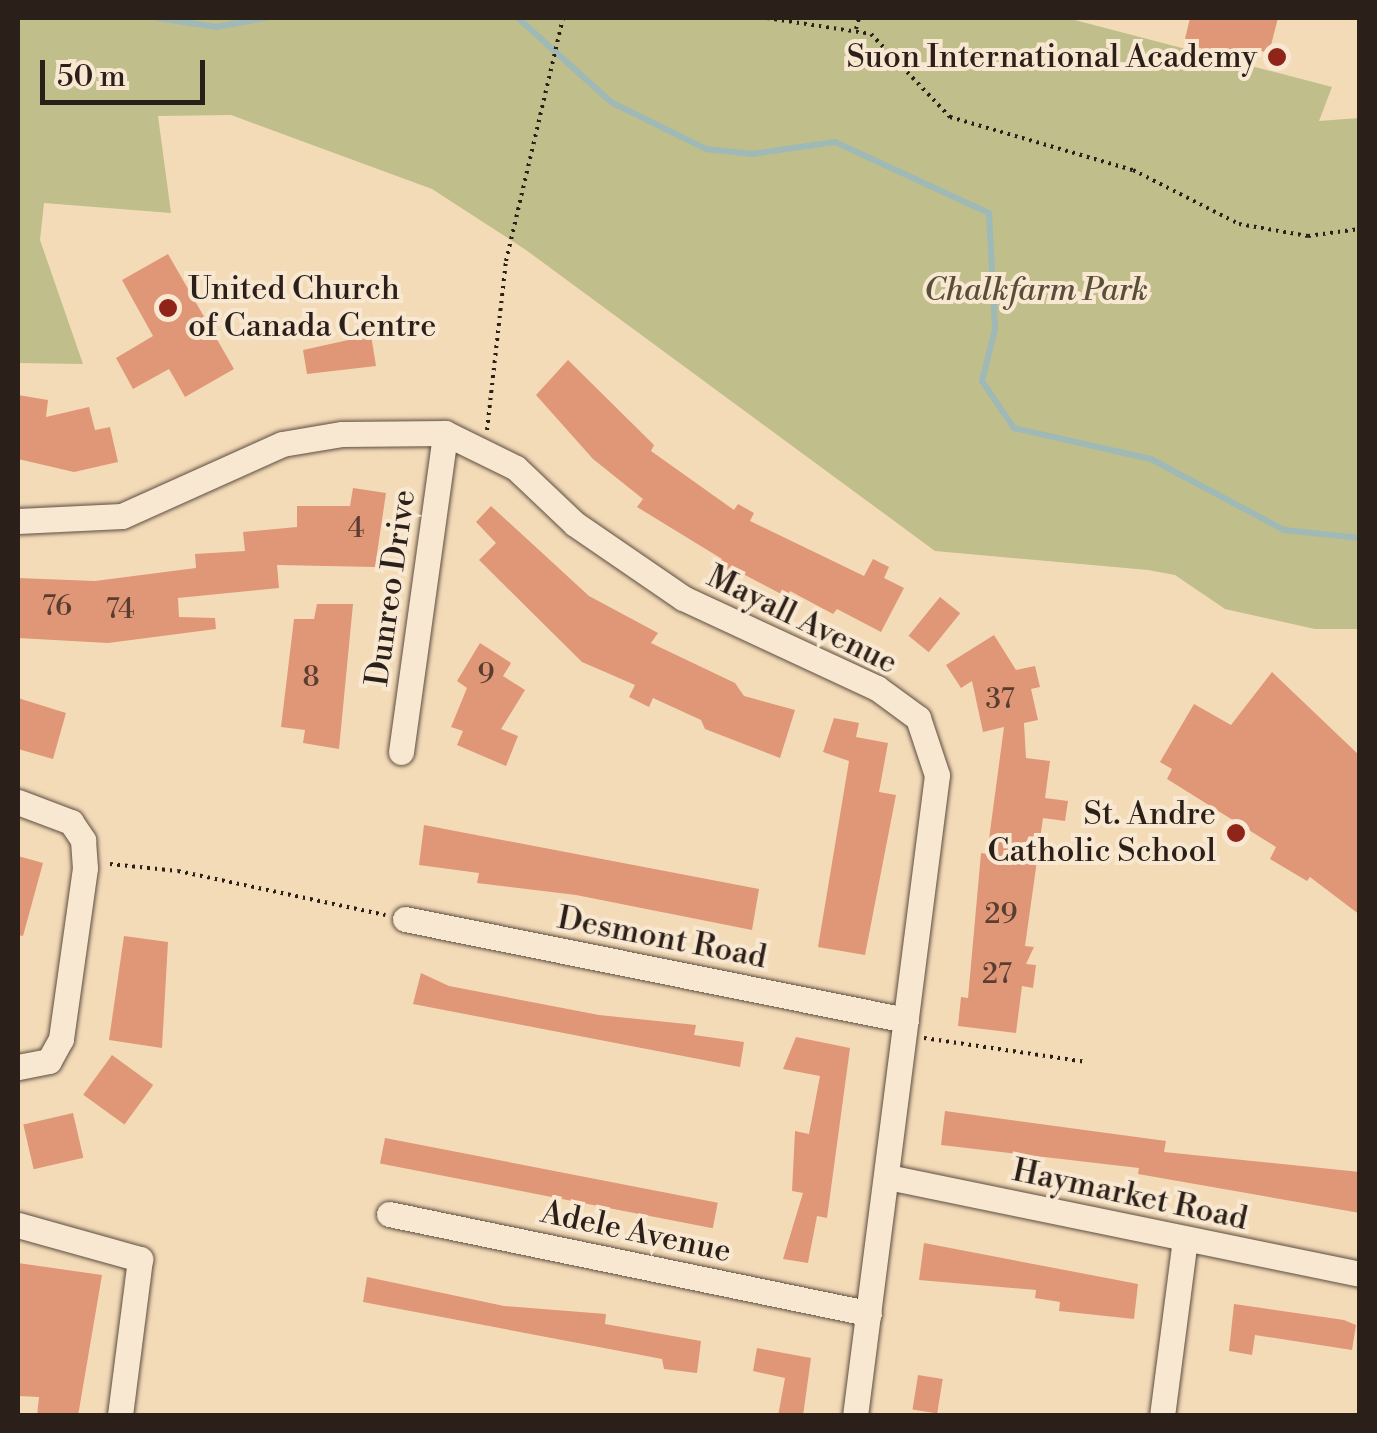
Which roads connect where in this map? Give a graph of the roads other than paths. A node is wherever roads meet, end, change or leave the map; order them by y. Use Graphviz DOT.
graph roads {
  1 [pos="445,432"];
  2 [pos="18,520"];
  3 [pos="401,752"];
  4 [pos="18,802"];
  5 [pos="404,919"];
  6 [pos="906,1027"];
  7 [pos="18,1068"];
  8 [pos="888,1177"];
  9 [pos="389,1214"];
  10 [pos="18,1225"];
  11 [pos="1185,1240"];
  12 [pos="1360,1274"];
  13 [pos="869,1313"];
  14 [pos="120,1416"];
  15 [pos="856,1416"];
  16 [pos="1162,1416"];
  1 -- 2 [label="street, Mayall Avenue"];
  1 -- 3 [label="street, Dunreo Drive"];
  1 -- 6 [label="street, Mayall Avenue"];
  4 -- 7 [label="street"];
  5 -- 6 [label="street, Desmont Road"];
  6 -- 8 [label="street, Mayall Avenue"];
  8 -- 11 [label="street, Haymarket Road"];
  8 -- 13 [label="street, Mayall Avenue"];
  9 -- 13 [label="street, Adele Avenue"];
  10 -- 14 [label="street"];
  11 -- 12 [label="street, Haymarket Road"];
  11 -- 16 [label="street"];
  13 -- 15 [label="street, Mayall Avenue"];
}
